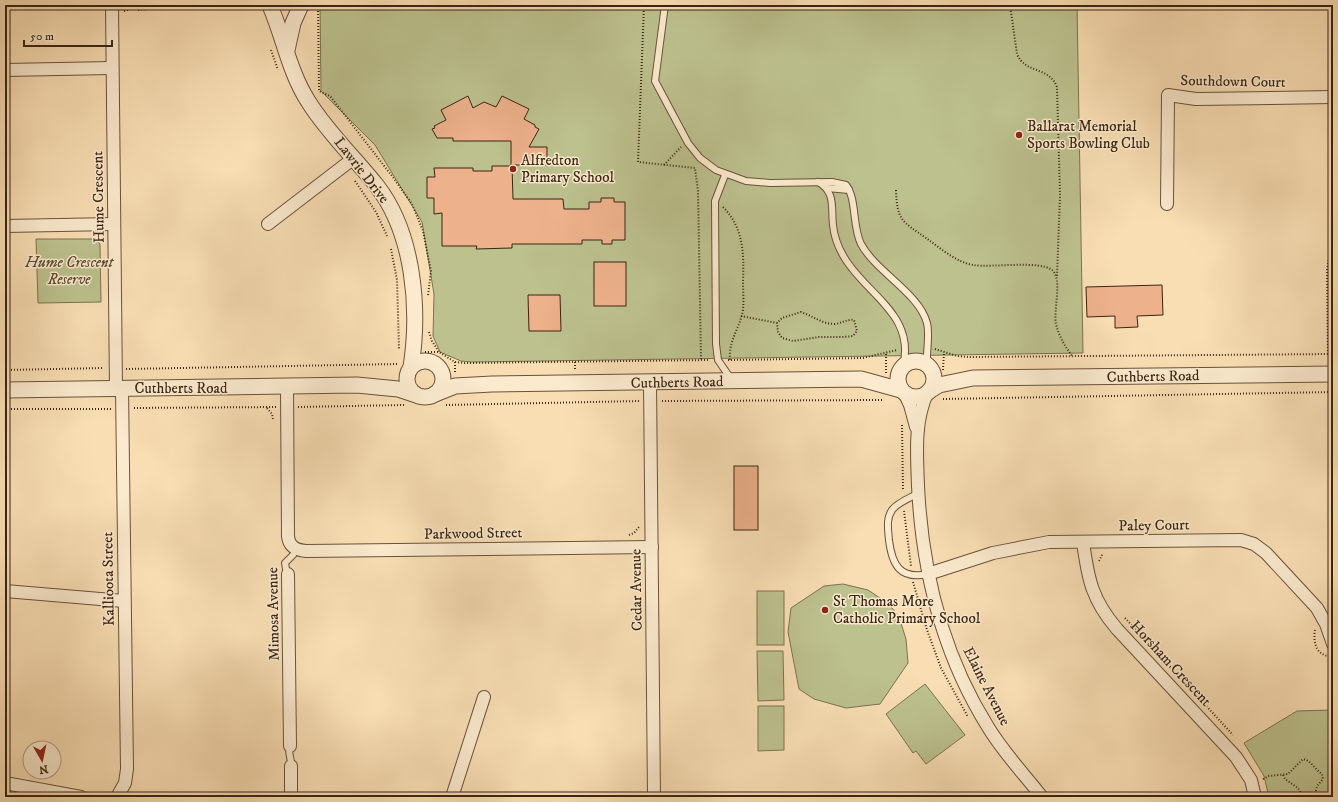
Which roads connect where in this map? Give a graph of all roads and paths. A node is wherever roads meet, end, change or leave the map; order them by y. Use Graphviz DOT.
graph roads {
  1 [pos="112,5"];
  2 [pos="254,5"];
  3 [pos="301,5"];
  4 [pos="318,5"];
  5 [pos="644,5"];
  6 [pos="665,5"];
  7 [pos="1010,5"];
  8 [pos="268,7"];
  9 [pos="254,9"];
  10 [pos="124,11"];
  11 [pos="287,52"];
  12 [pos="112,68"];
  13 [pos="5,70"];
  14 [pos="1333,97"];
  15 [pos="688,143"];
  16 [pos="369,145"];
  17 [pos="348,162"];
  18 [pos="664,165"];
  19 [pos="725,175"];
  20 [pos="818,182"];
  21 [pos="827,188"];
  22 [pos="849,190"];
  23 [pos="896,190"];
  24 [pos="1167,204"];
  25 [pos="715,205"];
  26 [pos="114,224"];
  27 [pos="268,224"];
  28 [pos="5,226"];
  29 [pos="388,236"];
  30 [pos="1333,236"];
  31 [pos="389,243"];
  32 [pos="1057,277"];
  33 [pos="741,316"];
  34 [pos="777,323"];
  35 [pos="926,349"];
  36 [pos="906,350"];
  37 [pos="1328,354"];
  38 [pos="1333,354"];
  39 [pos="1072,356"];
  40 [pos="399,359"];
  41 [pos="408,362"];
  42 [pos="437,365"];
  43 [pos="928,366"];
  44 [pos="105,368"];
  45 [pos="902,368"];
  46 [pos="129,369"];
  47 [pos="5,370"];
  48 [pos="1333,374"];
  49 [pos="973,378"];
  50 [pos="861,379"];
  51 [pos="732,381"];
  52 [pos="650,382"];
  53 [pos="492,384"];
  54 [pos="357,385"];
  55 [pos="287,388"];
  56 [pos="119,389"];
  57 [pos="5,390"];
  58 [pos="903,391"];
  59 [pos="1333,392"];
  60 [pos="926,397"];
  61 [pos="411,400"];
  62 [pos="438,400"];
  63 [pos="889,400"];
  64 [pos="638,401"];
  65 [pos="662,401"];
  66 [pos="266,407"];
  67 [pos="287,407"];
  68 [pos="109,408"];
  69 [pos="138,408"];
  70 [pos="5,409"];
  71 [pos="273,419"];
  72 [pos="917,434"];
  73 [pos="919,493"];
  74 [pos="1083,542"];
  75 [pos="652,547"];
  76 [pos="296,548"];
  77 [pos="1106,552"];
  78 [pos="1099,567"];
  79 [pos="288,574"];
  80 [pos="928,574"];
  81 [pos="5,591"];
  82 [pos="124,601"];
  83 [pos="1121,614"];
  84 [pos="1314,626"];
  85 [pos="1333,644"];
  86 [pos="1333,656"];
  87 [pos="484,698"];
  88 [pos="1235,737"];
  89 [pos="290,746"];
  90 [pos="291,766"];
  91 [pos="127,769"];
  92 [pos="1261,775"];
  93 [pos="1283,775"];
  94 [pos="1263,779"];
  95 [pos="5,783"];
  96 [pos="1265,785"];
  97 [pos="81,797"];
  98 [pos="118,797"];
  99 [pos="128,797"];
  100 [pos="291,797"];
  101 [pos="452,797"];
  102 [pos="654,797"];
  103 [pos="1042,797"];
  104 [pos="1255,797"];
  105 [pos="1304,797"];
  106 [pos="1313,797"];
  1 -- 12 [label="street, Hume Crescent"];
  2 -- 9 [label="path"];
  3 -- 8 [label="street"];
  3 -- 11 [label="street, Lawrie Drive"];
  4 -- 16 [label="path"];
  5 -- 18 [label="path"];
  6 -- 15 [label="lane"];
  7 -- 32 [label="path"];
  8 -- 9 [label="path"];
  8 -- 11 [label="street, Lawrie Drive"];
  9 -- 10 [label="path"];
  11 -- 17 [label="street, Lawrie Drive"];
  12 -- 13 [label="street"];
  12 -- 26 [label="street, Hume Crescent"];
  14 -- 24 [label="street, Southdown Court"];
  15 -- 18 [label="path"];
  15 -- 19 [label="lane"];
  17 -- 27 [label="street"];
  17 -- 29 [label="path"];
  17 -- 41 [label="street, Lawrie Drive"];
  18 -- 41 [label="path"];
  19 -- 20 [label="lane"];
  19 -- 25 [label="lane"];
  20 -- 21 [label="lane"];
  20 -- 22 [label="lane"];
  21 -- 22 [label="lane"];
  21 -- 36 [label="lane"];
  22 -- 35 [label="lane"];
  23 -- 32 [label="path"];
  25 -- 33 [label="path"];
  25 -- 51 [label="lane"];
  26 -- 28 [label="street"];
  26 -- 56 [label="street, Hume Crescent"];
  30 -- 37 [label="path"];
  31 -- 41 [label="path"];
  32 -- 39 [label="path"];
  33 -- 34 [label="path"];
  33 -- 36 [label="path"];
  34 -- 34 [label="path"];
  35 -- 39 [label="path"];
  35 -- 43 [label="lane"];
  36 -- 45 [label="lane"];
  37 -- 38 [label="path"];
  37 -- 39 [label="path"];
  40 -- 41 [label="path"];
  41 -- 42 [label="street"];
  41 -- 42 [label="street, Cuthberts Road"];
  41 -- 46 [label="path"];
  41 -- 54 [label="street, Cuthberts Road"];
  41 -- 61 [label="street, Lawrie Drive"];
  42 -- 53 [label="street, Cuthberts Road"];
  42 -- 62 [label="street"];
  43 -- 45 [label="street"];
  43 -- 49 [label="street, Cuthberts Road"];
  43 -- 60 [label="street"];
  44 -- 47 [label="path"];
  45 -- 50 [label="street, Cuthberts Road"];
  45 -- 58 [label="street"];
  48 -- 49 [label="street, Cuthberts Road"];
  49 -- 60 [label="street, Cuthberts Road"];
  50 -- 51 [label="street, Cuthberts Road"];
  50 -- 58 [label="street, Cuthberts Road"];
  51 -- 52 [label="street, Cuthberts Road"];
  52 -- 53 [label="street, Cuthberts Road"];
  52 -- 75 [label="street, Cedar Avenue"];
  53 -- 62 [label="street, Cuthberts Road"];
  54 -- 55 [label="street, Cuthberts Road"];
  54 -- 61 [label="street, Cuthberts Road"];
  55 -- 56 [label="street, Cuthberts Road"];
  55 -- 67 [label="street"];
  56 -- 57 [label="street, Cuthberts Road"];
  56 -- 82 [label="street, Kallioota Street"];
  58 -- 60 [label="street"];
  58 -- 72 [label="street, Elaine Avenue"];
  59 -- 60 [label="path"];
  60 -- 72 [label="street, Elaine Avenue"];
  61 -- 62 [label="street, Cuthberts Road"];
  61 -- 67 [label="path"];
  62 -- 64 [label="path"];
  63 -- 65 [label="path"];
  66 -- 67 [label="path"];
  66 -- 69 [label="path"];
  66 -- 71 [label="path"];
  67 -- 76 [label="street"];
  68 -- 70 [label="path"];
  72 -- 73 [label="street, Elaine Avenue"];
  73 -- 80 [label="street, Elaine Avenue"];
  73 -- 80 [label="lane"];
  74 -- 80 [label="street, Paley Court"];
  74 -- 85 [label="street, Paley Court"];
  74 -- 104 [label="street, Horsham Crescent"];
  75 -- 76 [label="street, Parkwood Street"];
  75 -- 102 [label="street, Cedar Avenue"];
  76 -- 79 [label="lane, Mimosa Avenue"];
  77 -- 78 [label="path"];
  79 -- 89 [label="street, Mimosa Avenue"];
  80 -- 103 [label="street, Elaine Avenue"];
  81 -- 82 [label="street"];
  82 -- 91 [label="street, Kallioota Street"];
  83 -- 88 [label="path"];
  84 -- 86 [label="path"];
  87 -- 101 [label="street"];
  89 -- 90 [label="lane, Mimosa Avenue"];
  90 -- 100 [label="street, Mimosa Avenue"];
  91 -- 98 [label="street, Kallioota Street"];
  91 -- 99 [label="street, Kallioota Street"];
  92 -- 94 [label="path"];
  93 -- 94 [label="path"];
  93 -- 105 [label="path"];
  93 -- 106 [label="path"];
  94 -- 96 [label="path"];
  95 -- 97 [label="street"];
}
